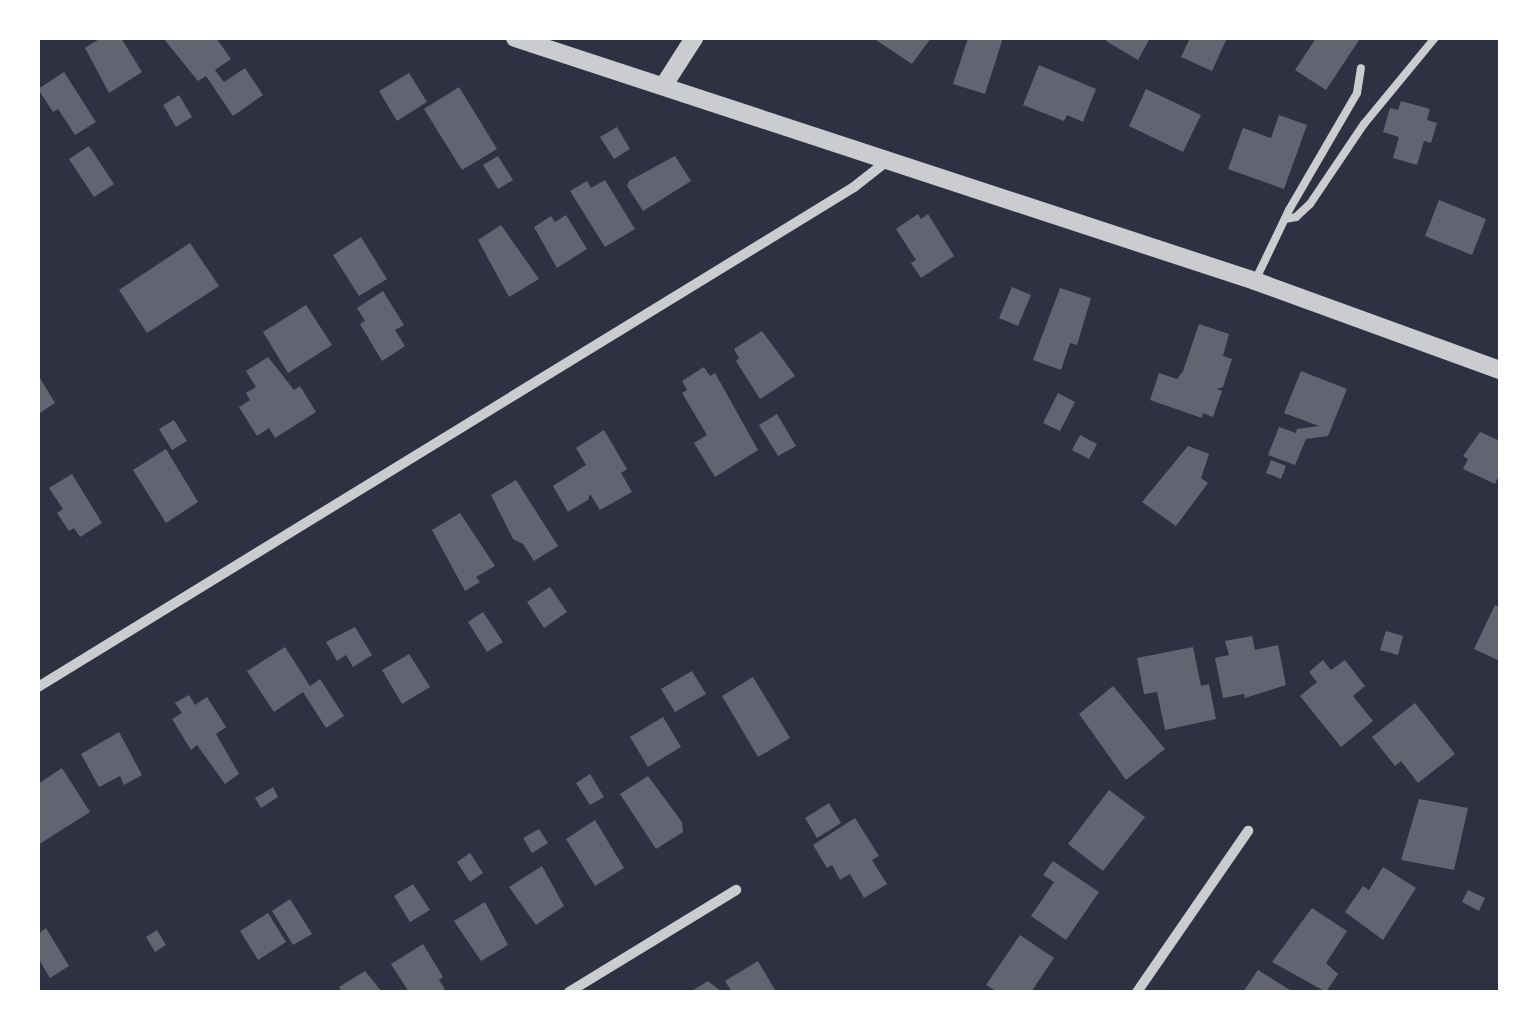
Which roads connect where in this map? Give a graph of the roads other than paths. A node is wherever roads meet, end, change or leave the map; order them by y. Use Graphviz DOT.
graph roads {
  1 [pos="515,38"];
  2 [pos="694,38"];
  3 [pos="1435,38"];
  4 [pos="1362,68"];
  5 [pos="664,86"];
  6 [pos="886,161"];
  7 [pos="1284,219"];
  8 [pos="1256,281"];
  9 [pos="1500,370"];
  10 [pos="38,688"];
  11 [pos="1248,831"];
  12 [pos="736,890"];
  13 [pos="568,992"];
  14 [pos="1137,992"];
  1 -- 5 [label="street"];
  2 -- 5 [label="street"];
  3 -- 7 [label="lane"];
  4 -- 7 [label="lane"];
  5 -- 6 [label="street"];
  6 -- 8 [label="street"];
  6 -- 10 [label="street"];
  7 -- 8 [label="lane"];
  8 -- 9 [label="street"];
  11 -- 14 [label="street"];
  12 -- 13 [label="street"];
}
